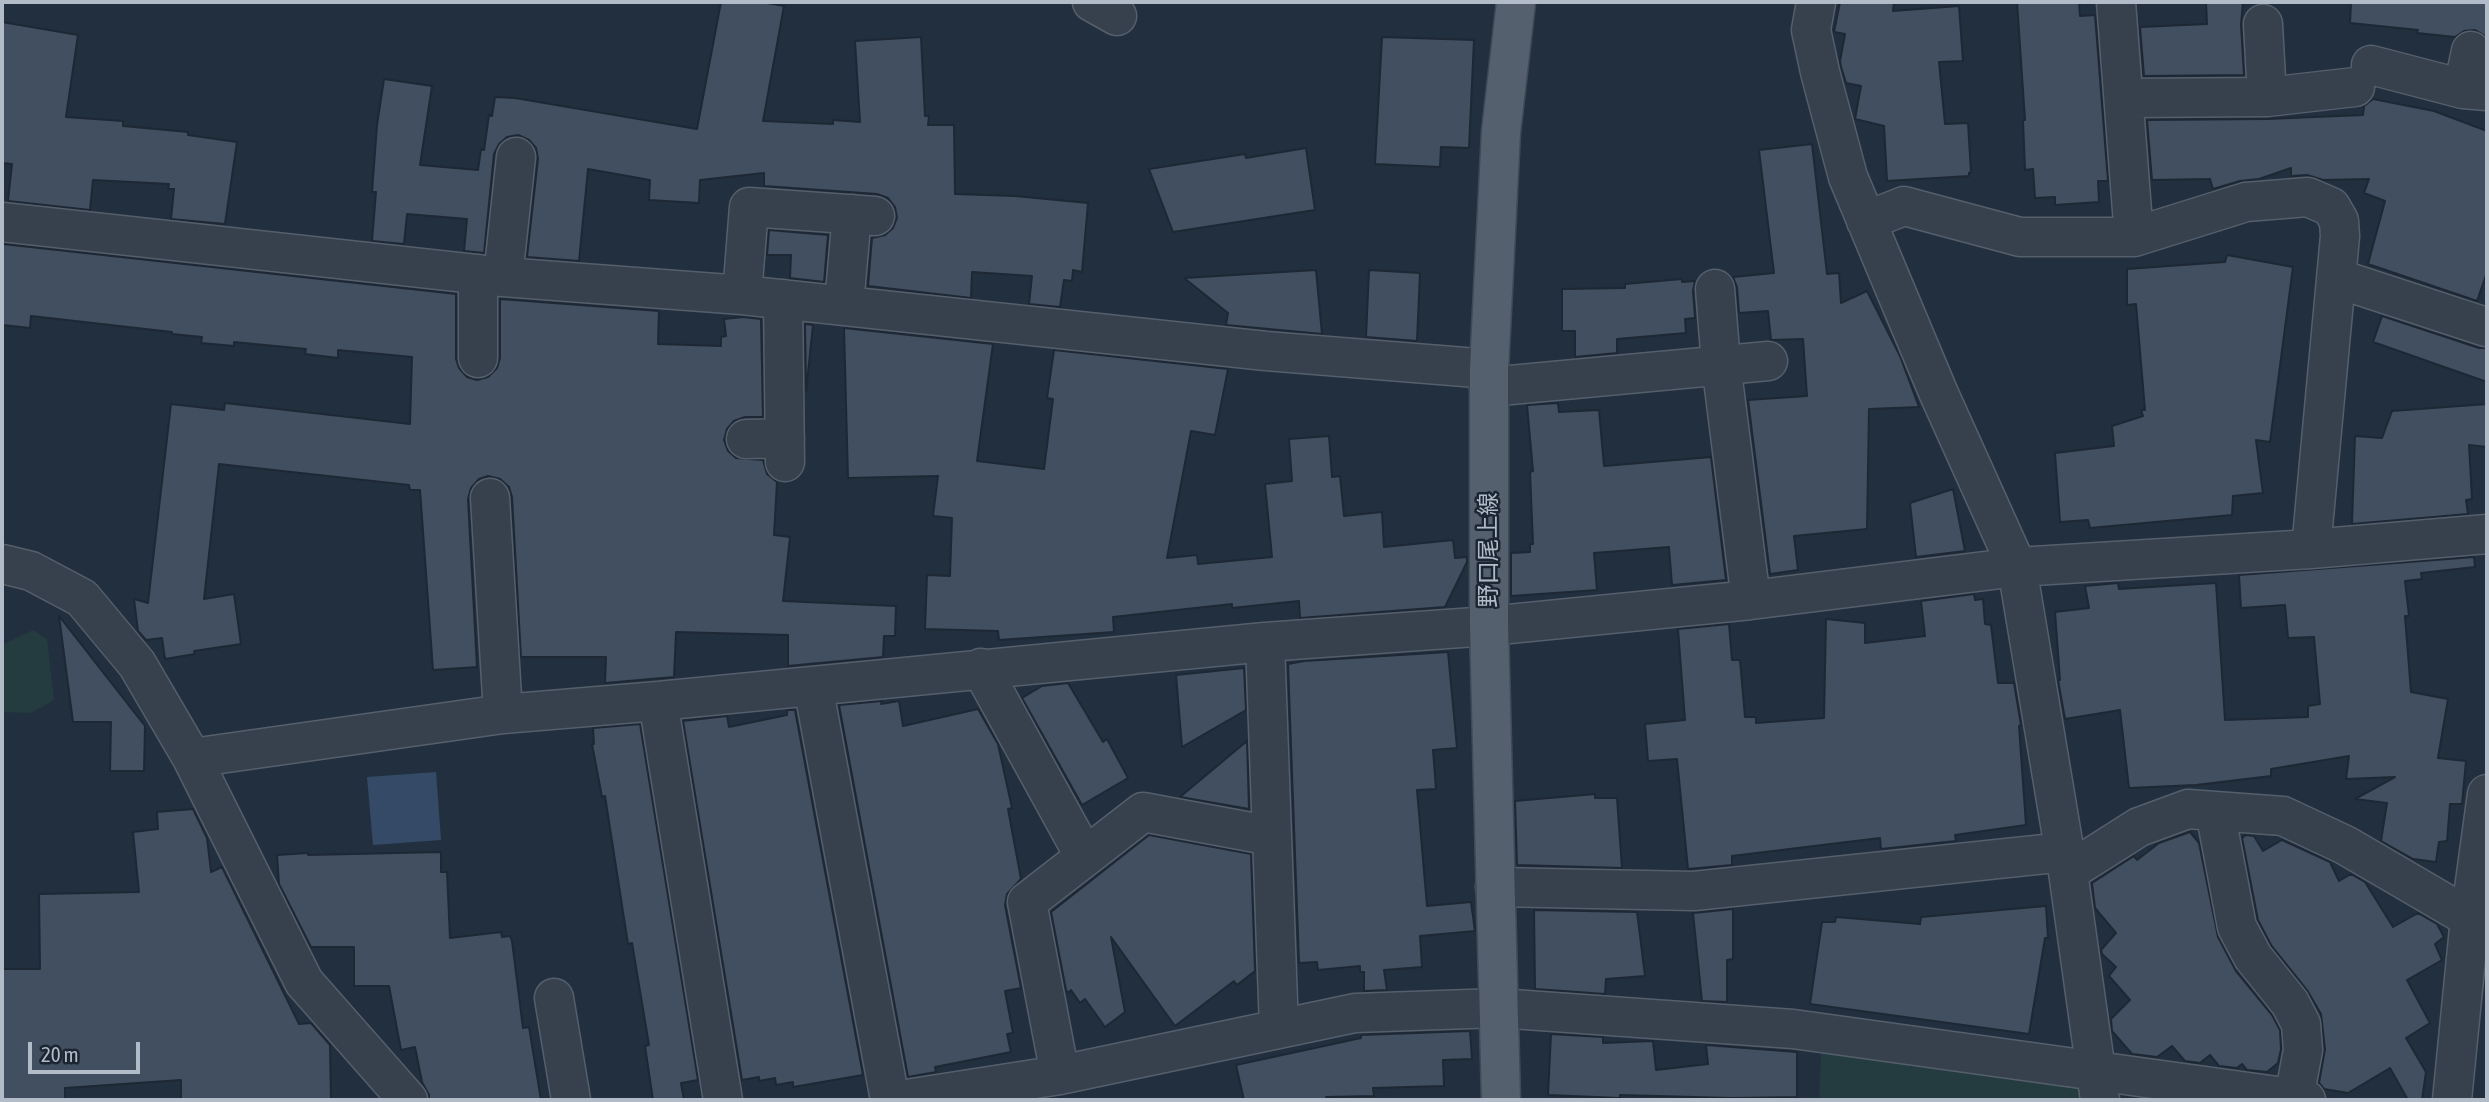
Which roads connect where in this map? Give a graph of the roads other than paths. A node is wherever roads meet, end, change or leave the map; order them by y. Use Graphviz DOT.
graph roads {
  1 [pos="1516,2"];
  2 [pos="1816,2"];
  3 [pos="2116,2"];
  4 [pos="2263,24"];
  5 [pos="2471,51"];
  6 [pos="2475,90"];
  7 [pos="2267,97"];
  8 [pos="2125,98"];
  9 [pos="516,157"];
  10 [pos="1866,221"];
  11 [pos="2,222"];
  12 [pos="2134,237"];
  13 [pos="491,275"];
  14 [pos="2336,278"];
  15 [pos="1715,289"];
  16 [pos="742,295"];
  17 [pos="783,299"];
  18 [pos="844,304"];
  19 [pos="2486,327"];
  20 [pos="478,358"];
  21 [pos="1768,361"];
  22 [pos="1721,364"];
  23 [pos="1489,378"];
  24 [pos="746,439"];
  25 [pos="489,498"];
  26 [pos="2487,534"];
  27 [pos="2311,549"];
  28 [pos="2,564"];
  29 [pos="2017,567"];
  30 [pos="1751,600"];
  31 [pos="1489,626"];
  32 [pos="1265,642"];
  33 [pos="981,668"];
  34 [pos="813,686"];
  35 [pos="658,701"];
  36 [pos="503,714"];
  37 [pos="192,758"];
  38 [pos="2487,794"];
  39 [pos="2215,811"];
  40 [pos="1272,836"];
  41 [pos="1085,856"];
  42 [pos="2066,862"];
  43 [pos="1495,887"];
  44 [pos="2470,918"];
  45 [pos="554,998"];
  46 [pos="1498,1008"];
  47 [pos="1279,1029"];
  48 [pos="1060,1075"];
  49 [pos="2098,1086"];
  50 [pos="2300,1099"];
  51 [pos="408,1100"];
  52 [pos="571,1100"];
  53 [pos="723,1100"];
  54 [pos="890,1100"];
  55 [pos="900,1100"];
  56 [pos="1501,1100"];
  57 [pos="2452,1100"];
  1 -- 23 [label="main road, 野口尾上線"];
  2 -- 10 [label="street"];
  3 -- 8 [label="street"];
  4 -- 7 [label="street"];
  5 -- 6 [label="street"];
  6 -- 7 [label="street"];
  7 -- 8 [label="street"];
  8 -- 12 [label="street"];
  9 -- 13 [label="street"];
  10 -- 12 [label="street"];
  10 -- 29 [label="street"];
  11 -- 13 [label="street"];
  12 -- 14 [label="street"];
  13 -- 16 [label="street"];
  13 -- 20 [label="street"];
  14 -- 19 [label="street"];
  14 -- 27 [label="street"];
  15 -- 22 [label="street"];
  16 -- 17 [label="street"];
  16 -- 18 [label="street"];
  17 -- 18 [label="street"];
  17 -- 24 [label="street"];
  18 -- 23 [label="street"];
  21 -- 22 [label="street"];
  22 -- 23 [label="street"];
  22 -- 30 [label="street"];
  23 -- 31 [label="main road, 野口尾上線"];
  25 -- 36 [label="street"];
  26 -- 27 [label="street"];
  27 -- 29 [label="street"];
  28 -- 37 [label="street"];
  29 -- 30 [label="street"];
  29 -- 42 [label="street"];
  30 -- 31 [label="street"];
  31 -- 32 [label="street"];
  31 -- 43 [label="main road, 野口尾上線"];
  32 -- 33 [label="street"];
  32 -- 40 [label="street"];
  33 -- 34 [label="street"];
  33 -- 41 [label="street"];
  34 -- 35 [label="street"];
  34 -- 54 [label="street"];
  35 -- 36 [label="street"];
  35 -- 53 [label="street"];
  36 -- 37 [label="street"];
  37 -- 51 [label="street"];
  38 -- 44 [label="street"];
  39 -- 42 [label="street"];
  39 -- 44 [label="street"];
  39 -- 50 [label="street"];
  40 -- 41 [label="street"];
  40 -- 47 [label="street"];
  41 -- 48 [label="street"];
  42 -- 43 [label="street"];
  42 -- 49 [label="street"];
  43 -- 46 [label="main road, 野口尾上線"];
  44 -- 57 [label="street"];
  45 -- 52 [label="street"];
  46 -- 47 [label="street"];
  46 -- 49 [label="street"];
  46 -- 56 [label="main road, 野口尾上線"];
  47 -- 48 [label="street"];
  48 -- 55 [label="street"];
  49 -- 50 [label="street"];
}
